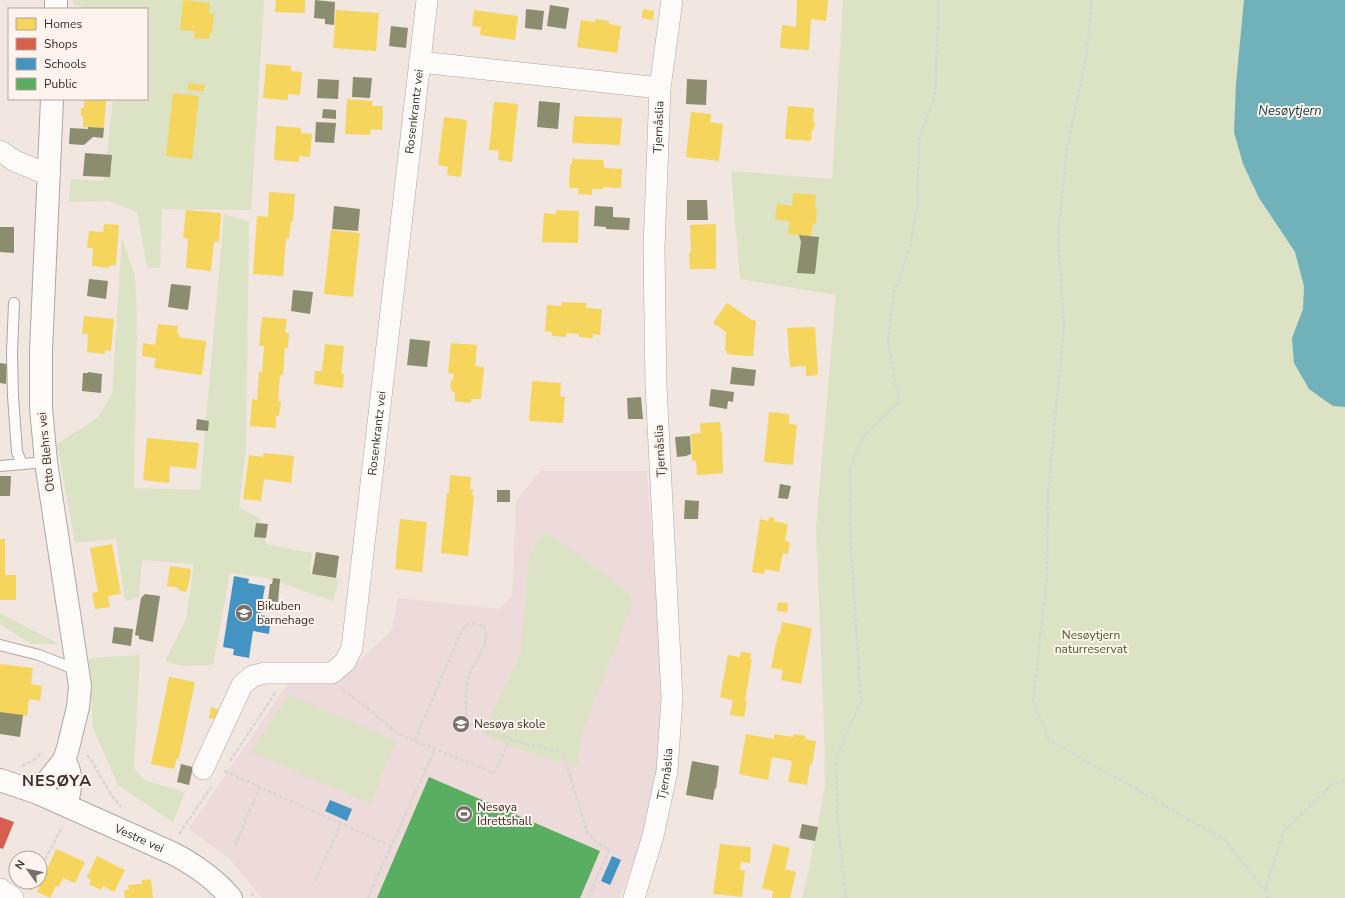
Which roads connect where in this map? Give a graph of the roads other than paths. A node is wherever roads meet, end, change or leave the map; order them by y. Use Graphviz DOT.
graph roads {
  1 [pos="427,0"];
  2 [pos="672,0"];
  3 [pos="420,62"];
  4 [pos="660,88"];
  5 [pos="52,100"];
  6 [pos="0,151"];
  7 [pos="49,176"];
  8 [pos="14,303"];
  9 [pos="46,462"];
  10 [pos="22,464"];
  11 [pos="0,466"];
  12 [pos="0,645"];
  13 [pos="77,670"];
  14 [pos="64,760"];
  15 [pos="208,776"];
  16 [pos="0,780"];
  17 [pos="38,793"];
  18 [pos="66,805"];
  19 [pos="0,889"];
  20 [pos="13,898"];
  21 [pos="231,898"];
  22 [pos="634,898"];
  1 -- 3 [label="street, Rosenkrantz vei"];
  2 -- 4 [label="street, Tjernåslia"];
  3 -- 4 [label="street"];
  3 -- 15 [label="street, Rosenkrantz vei"];
  4 -- 22 [label="street, Tjernåslia"];
  5 -- 7 [label="street, Otto Blehrs vei"];
  6 -- 7 [label="street"];
  7 -- 9 [label="street, Otto Blehrs vei"];
  8 -- 10 [label="lane"];
  9 -- 10 [label="lane"];
  9 -- 13 [label="street, Otto Blehrs vei"];
  10 -- 11 [label="lane"];
  12 -- 13 [label="lane"];
  13 -- 14 [label="street, Otto Blehrs vei"];
  14 -- 17 [label="street, Otto Blehrs vei"];
  14 -- 18 [label="street"];
  16 -- 17 [label="street, Vestre vei"];
  17 -- 18 [label="street, Vestre vei"];
  18 -- 21 [label="street, Vestre vei"];
  19 -- 20 [label="street"];
}
